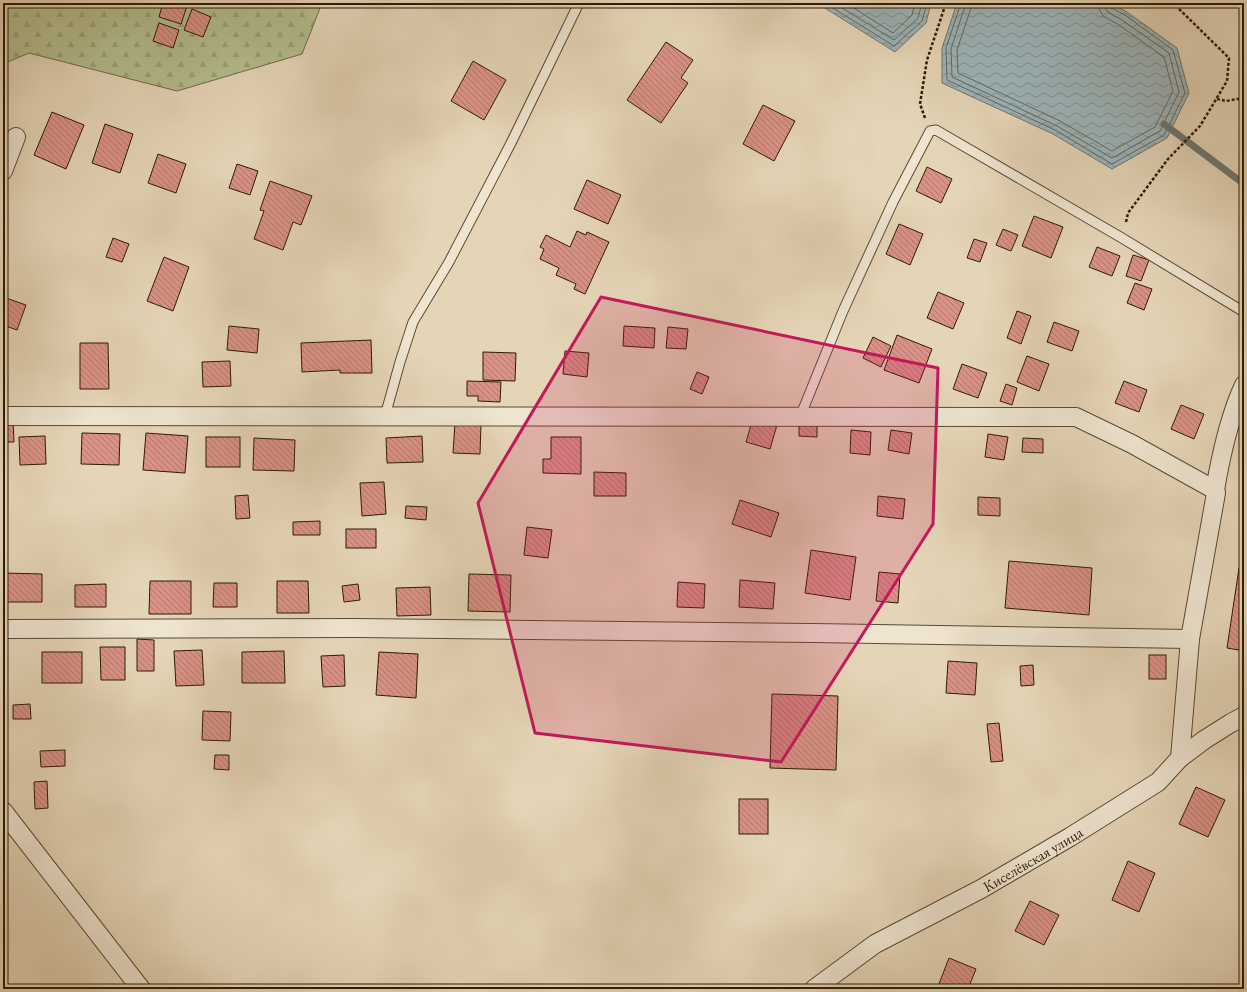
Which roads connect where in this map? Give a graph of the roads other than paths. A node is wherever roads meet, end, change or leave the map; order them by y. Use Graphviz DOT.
graph roads {
  1 [pos="579,3"];
  2 [pos="16,137"];
  3 [pos="3,171"];
  4 [pos="1244,312"];
  5 [pos="1244,385"];
  6 [pos="3,416"];
  7 [pos="385,416"];
  8 [pos="800,417"];
  9 [pos="1215,490"];
  10 [pos="3,629"];
  11 [pos="1190,639"];
  12 [pos="1244,716"];
  13 [pos="1180,758"];
  14 [pos="3,811"];
  15 [pos="141,989"];
  16 [pos="814,989"];
  1 -- 7 [label="lane"];
  2 -- 3 [label="street"];
  4 -- 8 [label="lane"];
  5 -- 9 [label="street"];
  6 -- 7 [label="street"];
  7 -- 8 [label="street"];
  8 -- 9 [label="street"];
  9 -- 11 [label="street"];
  10 -- 11 [label="street"];
  11 -- 13 [label="street"];
  12 -- 13 [label="street, Киселёвская улица"];
  13 -- 16 [label="street, Киселёвская улица"];
  14 -- 15 [label="street"];
}
